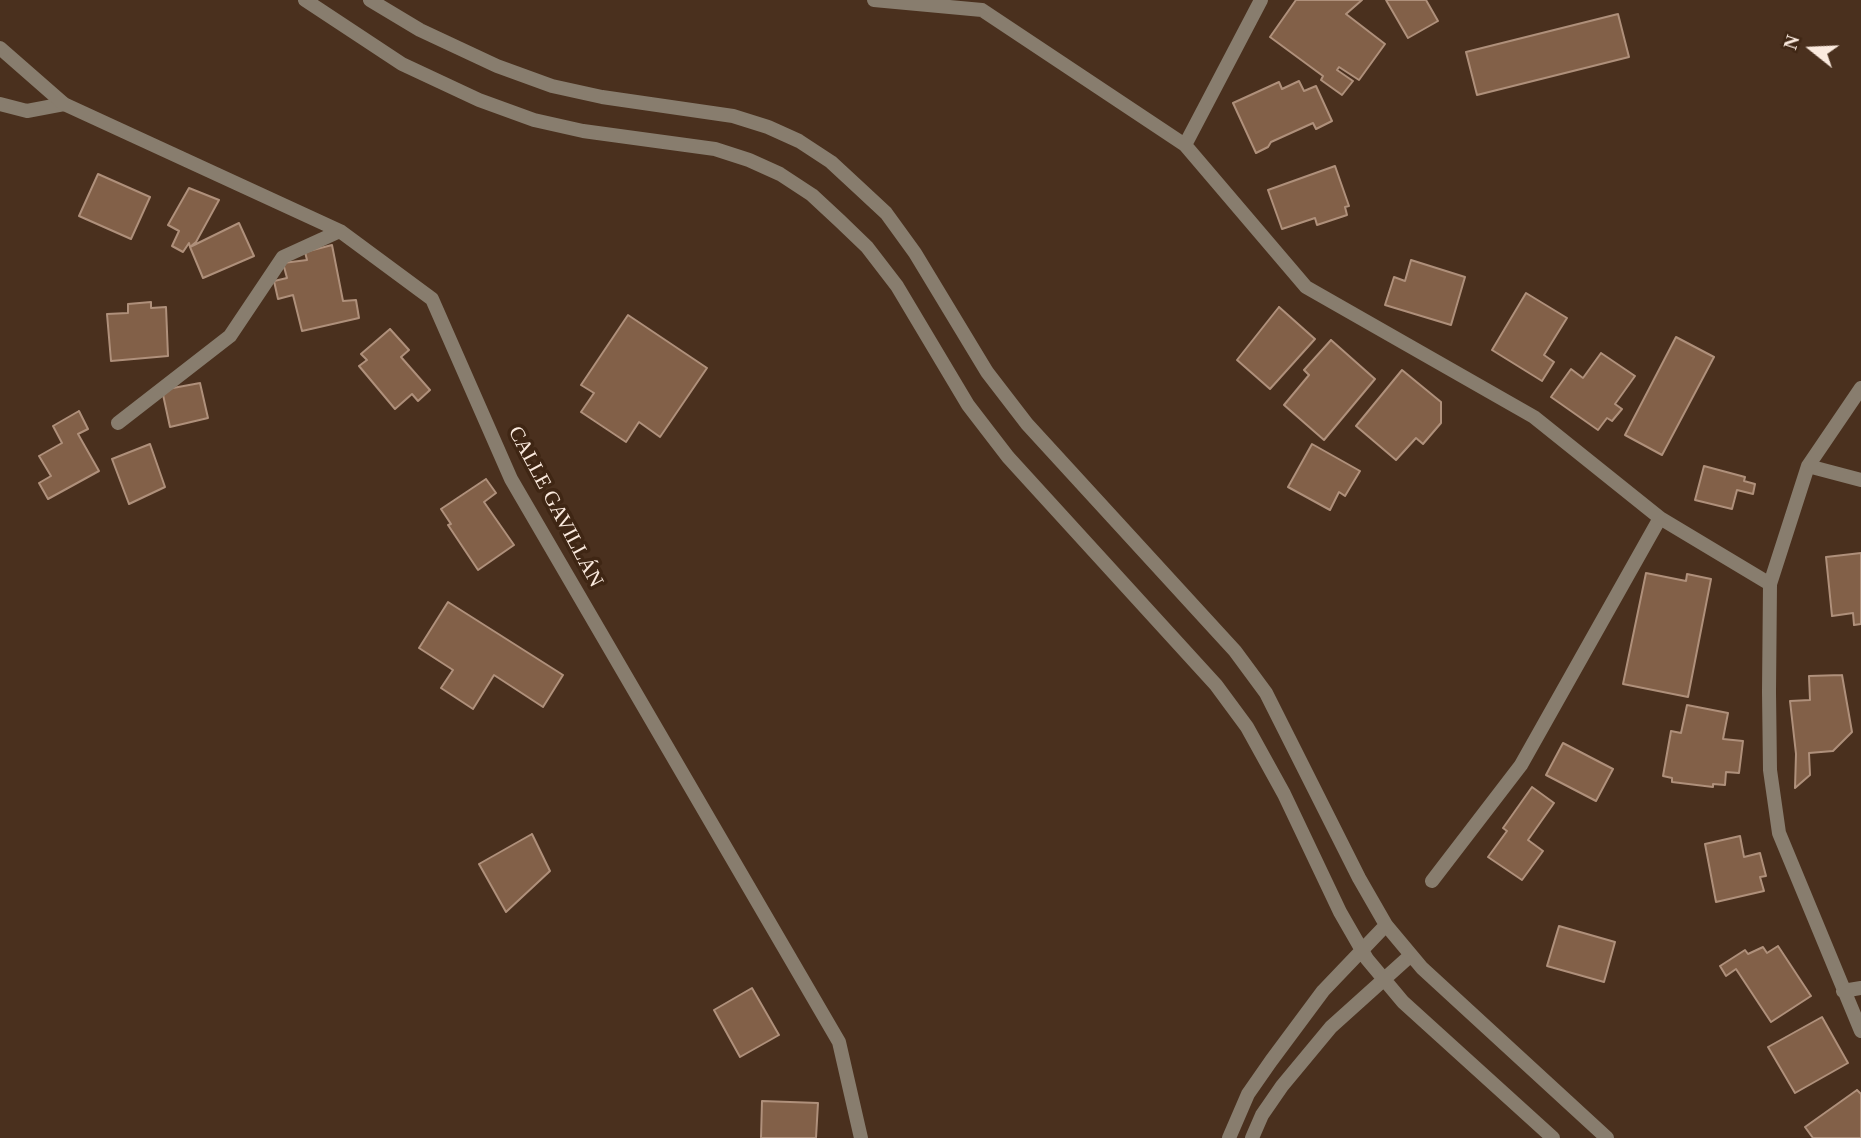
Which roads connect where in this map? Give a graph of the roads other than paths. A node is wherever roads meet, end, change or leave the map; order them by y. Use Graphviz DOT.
graph roads {
  1 [pos="305,0"];
  2 [pos="370,0"];
  3 [pos="874,0"];
  4 [pos="1261,0"];
  5 [pos="0,48"];
  6 [pos="0,104"];
  7 [pos="64,104"];
  8 [pos="1185,145"];
  9 [pos="340,231"];
  10 [pos="1861,388"];
  11 [pos="118,423"];
  12 [pos="1808,466"];
  13 [pos="1861,480"];
  14 [pos="1660,518"];
  15 [pos="1770,584"];
  16 [pos="1432,881"];
  17 [pos="1386,925"];
  18 [pos="1362,948"];
  19 [pos="1411,956"];
  20 [pos="1386,981"];
  21 [pos="1861,988"];
  22 [pos="1843,991"];
  23 [pos="1861,1031"];
  24 [pos="861,1138"];
  25 [pos="1229,1138"];
  26 [pos="1252,1138"];
  27 [pos="1553,1138"];
  28 [pos="1607,1138"];
  1 -- 18 [label="street"];
  2 -- 17 [label="street"];
  3 -- 8 [label="street"];
  4 -- 8 [label="street"];
  5 -- 7 [label="street, CALLE GAVILLÁN"];
  6 -- 7 [label="street"];
  7 -- 9 [label="street, CALLE GAVILLÁN"];
  8 -- 14 [label="street"];
  9 -- 11 [label="street"];
  9 -- 24 [label="street, CALLE GAVILLÁN"];
  10 -- 12 [label="street"];
  12 -- 13 [label="street"];
  12 -- 15 [label="street"];
  14 -- 15 [label="street"];
  14 -- 16 [label="street"];
  15 -- 22 [label="street"];
  17 -- 18 [label="street"];
  17 -- 19 [label="street"];
  18 -- 20 [label="street"];
  18 -- 25 [label="street"];
  19 -- 20 [label="street"];
  19 -- 28 [label="street"];
  20 -- 26 [label="street"];
  20 -- 27 [label="street"];
  21 -- 22 [label="street"];
  22 -- 23 [label="street"];
}
